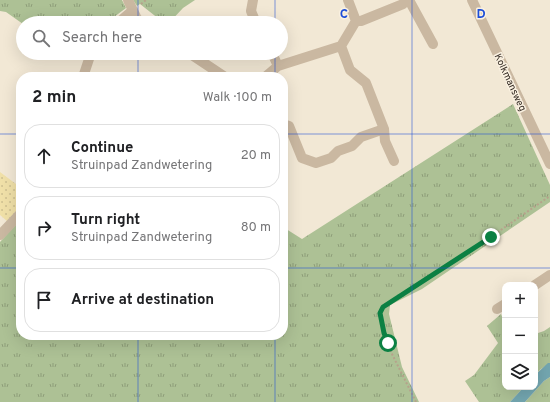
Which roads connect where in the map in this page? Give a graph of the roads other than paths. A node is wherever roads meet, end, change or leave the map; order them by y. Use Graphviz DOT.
graph roads {
  1 [pos="128,0"];
  2 [pos="253,0"];
  3 [pos="348,0"];
  4 [pos="408,0"];
  5 [pos="472,0"];
  6 [pos="133,10"];
  7 [pos="126,16"];
  8 [pos="136,16"];
  9 [pos="252,16"];
  10 [pos="356,21"];
  11 [pos="433,44"];
  12 [pos="341,46"];
  13 [pos="89,60"];
  14 [pos="200,60"];
  15 [pos="275,60"];
  16 [pos="278,66"];
  17 [pos="85,72"];
  18 [pos="218,72"];
  19 [pos="271,72"];
  20 [pos="288,126"];
  21 [pos="384,129"];
  22 [pos="394,161"];
  23 [pos="550,164"];
  24 [pos="16,218"];
  25 [pos="0,235"];
  26 [pos="550,275"];
  27 [pos="538,283"];
  1 -- 6 [label="street"];
  2 -- 9 [label="street"];
  3 -- 10 [label="street"];
  4 -- 10 [label="street"];
  4 -- 11 [label="street"];
  5 -- 23 [label="street, Kolkmansweg"];
  6 -- 7 [label="street"];
  6 -- 8 [label="street"];
  10 -- 12 [label="street"];
  12 -- 16 [label="street"];
  12 -- 21 [label="street"];
  13 -- 17 [label="street"];
  14 -- 18 [label="street"];
  15 -- 16 [label="street"];
  16 -- 19 [label="street"];
  20 -- 21 [label="street"];
  21 -- 22 [label="street"];
  24 -- 25 [label="street"];
  26 -- 27 [label="street"];
}
